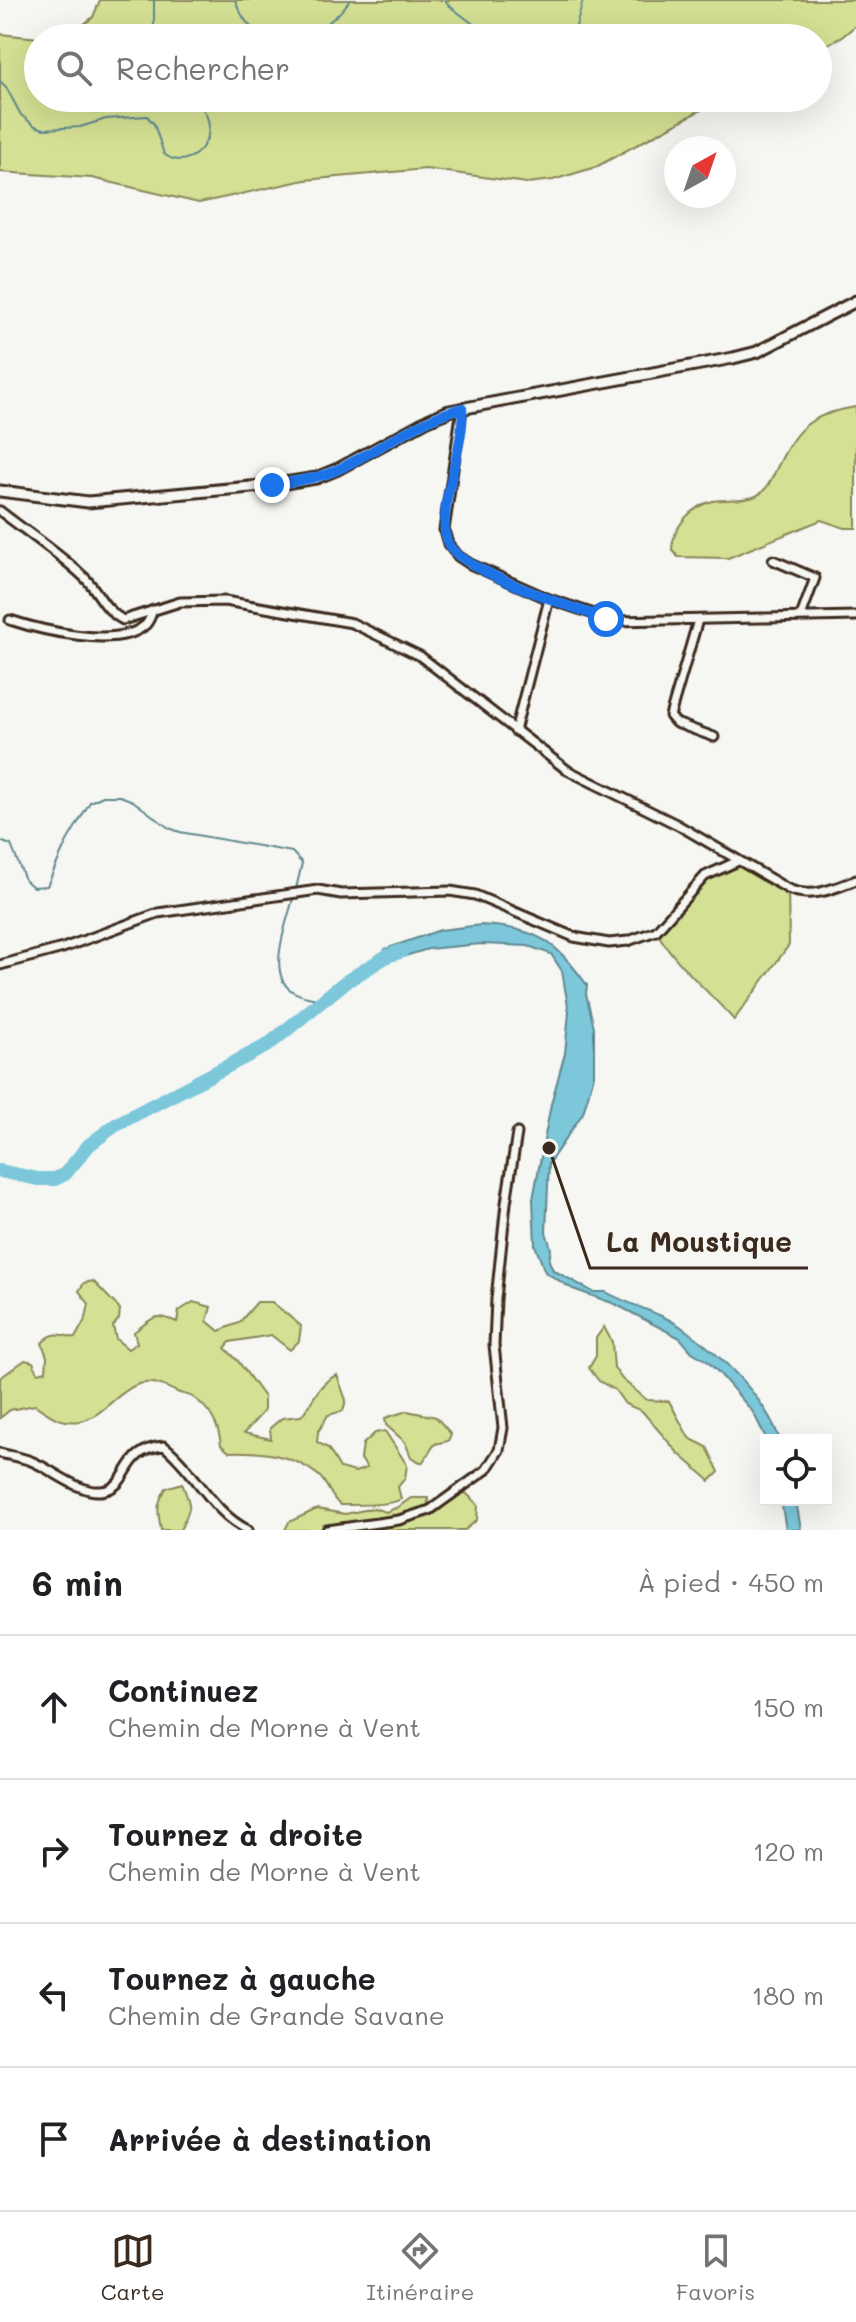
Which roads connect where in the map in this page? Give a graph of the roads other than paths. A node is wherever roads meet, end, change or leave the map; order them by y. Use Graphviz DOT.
graph roads {
  1 [pos="856,301"];
  2 [pos="462,408"];
  3 [pos="0,491"];
  4 [pos="0,511"];
  5 [pos="773,560"];
  6 [pos="549,599"];
  7 [pos="153,610"];
  8 [pos="801,616"];
  9 [pos="856,616"];
  10 [pos="10,620"];
  11 [pos="698,620"];
  12 [pos="515,731"];
  13 [pos="714,737"];
  14 [pos="738,861"];
  15 [pos="856,880"];
  16 [pos="0,965"];
  17 [pos="517,1133"];
  18 [pos="0,1453"];
  19 [pos="248,1530"];
  20 [pos="327,1530"];
  1 -- 2 [label="street"];
  2 -- 3 [label="street"];
  2 -- 6 [label="street"];
  4 -- 7 [label="street"];
  5 -- 8 [label="street"];
  6 -- 11 [label="street"];
  6 -- 12 [label="street"];
  7 -- 10 [label="street"];
  7 -- 12 [label="street"];
  8 -- 9 [label="street"];
  8 -- 11 [label="street"];
  11 -- 13 [label="street"];
  12 -- 14 [label="street"];
  14 -- 15 [label="street"];
  14 -- 16 [label="street"];
  17 -- 20 [label="street"];
  18 -- 19 [label="street"];
}
